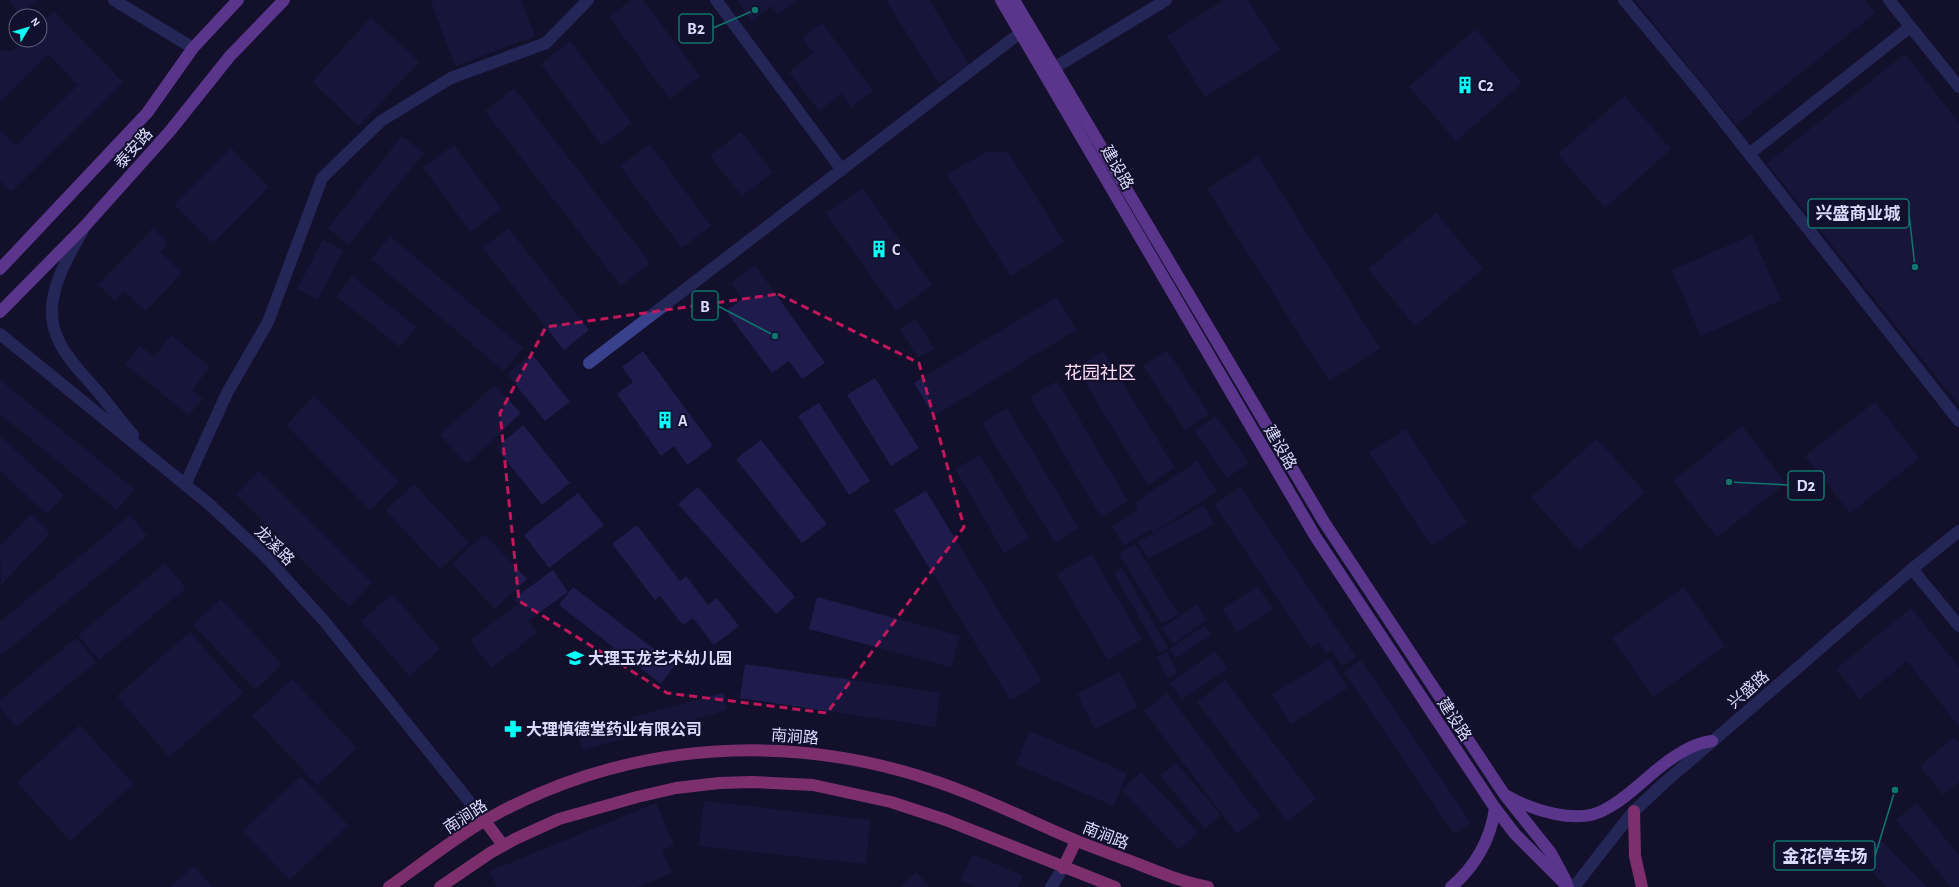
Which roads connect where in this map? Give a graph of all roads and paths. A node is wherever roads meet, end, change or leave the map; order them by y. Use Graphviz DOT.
graph roads {
  1 [pos="114,0"];
  2 [pos="238,0"];
  3 [pos="284,0"];
  4 [pos="588,0"];
  5 [pos="716,0"];
  6 [pos="1000,0"];
  7 [pos="1014,0"];
  8 [pos="1166,0"];
  9 [pos="1624,0"];
  10 [pos="1889,0"];
  11 [pos="1910,27"];
  12 [pos="1020,32"];
  13 [pos="193,48"];
  14 [pos="1054,68"];
  15 [pos="1959,87"];
  16 [pos="1749,154"];
  17 [pos="842,170"];
  18 [pos="85,226"];
  19 [pos="0,269"];
  20 [pos="0,312"];
  21 [pos="0,334"];
  22 [pos="590,363"];
  23 [pos="1959,421"];
  24 [pos="148,455"];
  25 [pos="185,485"];
  26 [pos="1959,531"];
  27 [pos="1912,569"];
  28 [pos="1959,626"];
  29 [pos="1712,741"];
  30 [pos="1504,794"];
  31 [pos="1495,808"];
  32 [pos="1634,811"];
  33 [pos="485,821"];
  34 [pos="1076,841"];
  35 [pos="503,845"];
  36 [pos="1063,868"];
  37 [pos="389,887"];
  38 [pos="440,887"];
  39 [pos="1051,887"];
  40 [pos="1115,887"];
  41 [pos="1208,887"];
  42 [pos="1451,887"];
  43 [pos="1569,887"];
  44 [pos="1574,887"];
  45 [pos="1642,887"];
  1 -- 13 [label="street"];
  2 -- 13 [label="main road, 泰安路"];
  3 -- 18 [label="main road, 泰安路"];
  4 -- 25 [label="street"];
  5 -- 17 [label="street"];
  6 -- 12 [label="main road, 建设路"];
  7 -- 14 [label="main road, 建设路"];
  8 -- 14 [label="street"];
  9 -- 16 [label="street"];
  10 -- 11 [label="street"];
  11 -- 15 [label="street"];
  11 -- 16 [label="street"];
  12 -- 17 [label="street"];
  12 -- 31 [label="main road, 建设路"];
  13 -- 19 [label="main road, 泰安路"];
  14 -- 30 [label="main road, 建设路"];
  16 -- 23 [label="street"];
  17 -- 22 [label="street"];
  18 -- 20 [label="main road, 泰安路"];
  18 -- 24 [label="street"];
  21 -- 24 [label="street, 龙溪路"];
  24 -- 25 [label="street, 龙溪路"];
  25 -- 33 [label="street, 龙溪路"];
  26 -- 27 [label="street, 兴盛路"];
  27 -- 28 [label="street"];
  27 -- 29 [label="street, 兴盛路"];
  29 -- 30 [label="main road"];
  29 -- 32 [label="street, 兴盛路"];
  30 -- 43 [label="main road, 建设路"];
  31 -- 42 [label="main road"];
  31 -- 43 [label="main road, 建设路"];
  32 -- 44 [label="street, 兴盛路"];
  32 -- 45 [label="highway"];
  33 -- 34 [label="highway, 南涧路"];
  33 -- 35 [label="highway"];
  33 -- 37 [label="highway, 南涧路"];
  34 -- 36 [label="highway"];
  34 -- 41 [label="highway, 南涧路"];
  35 -- 36 [label="highway"];
  35 -- 38 [label="highway"];
  36 -- 39 [label="street"];
  36 -- 40 [label="highway"];
}
